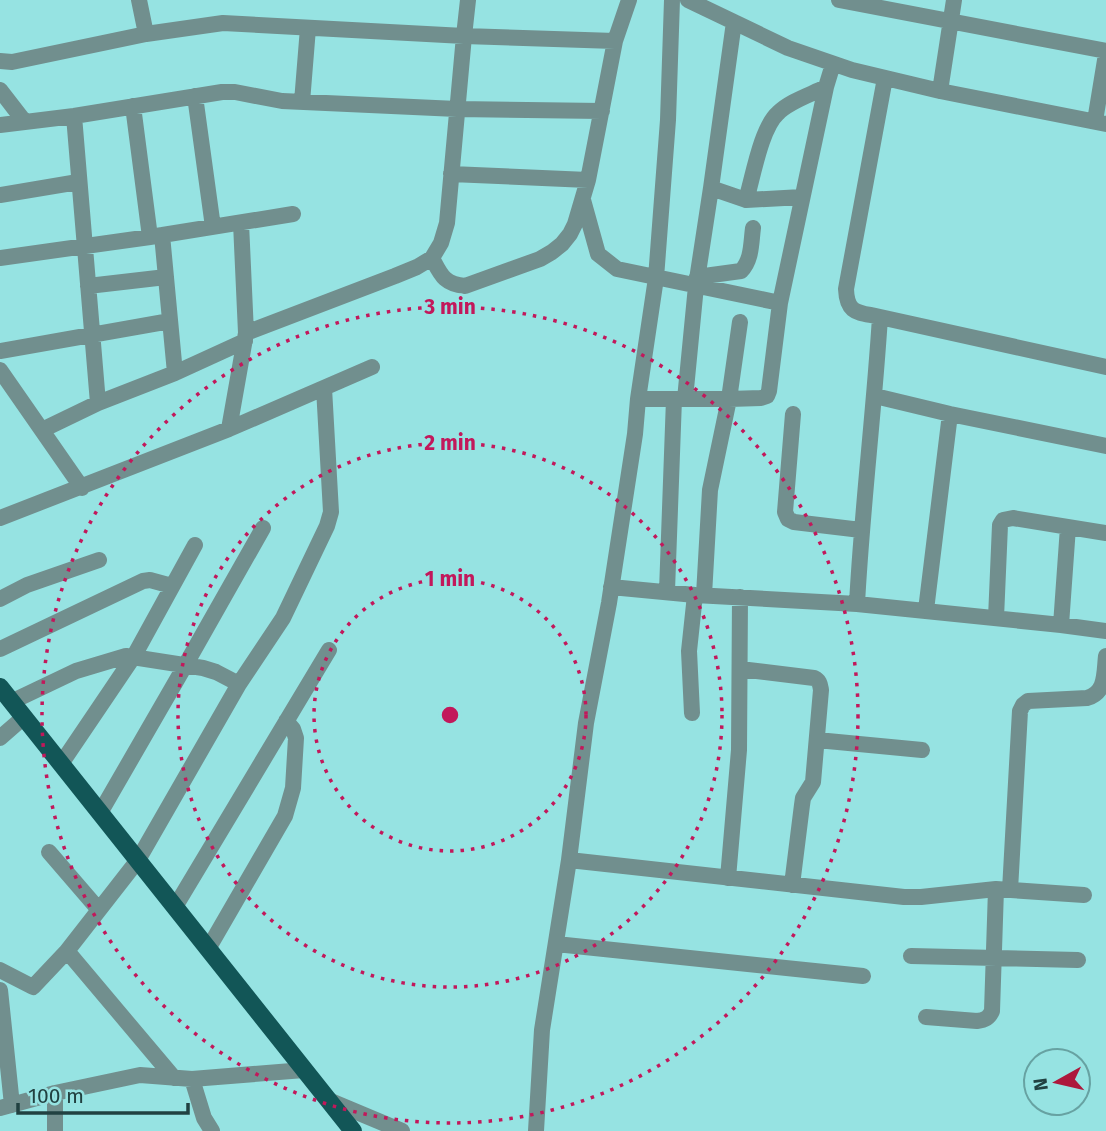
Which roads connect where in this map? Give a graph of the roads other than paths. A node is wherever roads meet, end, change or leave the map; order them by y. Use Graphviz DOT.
graph roads {
  1 [pos="139,0"];
  2 [pos="468,0"];
  3 [pos="629,0"];
  4 [pos="672,0"];
  5 [pos="688,0"];
  6 [pos="839,0"];
  7 [pos="954,0"];
  8 [pos="734,22"];
  9 [pos="951,22"];
  10 [pos="307,28"];
  11 [pos="146,34"];
  12 [pos="464,36"];
  13 [pos="615,41"];
  14 [pos="0,61"];
  15 [pos="1105,61"];
  16 [pos="834,64"];
  17 [pos="884,78"];
  18 [pos="826,87"];
  19 [pos="0,90"];
  20 [pos="940,91"];
  21 [pos="195,96"];
  22 [pos="302,102"];
  23 [pos="133,106"];
  24 [pos="457,109"];
  25 [pos="601,111"];
  26 [pos="74,116"];
  27 [pos="24,121"];
  28 [pos="1101,123"];
  29 [pos="0,124"];
  30 [pos="451,174"];
  31 [pos="588,180"];
  32 [pos="78,182"];
  33 [pos="711,188"];
  34 [pos="0,195"];
  35 [pos="583,197"];
  36 [pos="802,197"];
  37 [pos="746,200"];
  38 [pos="293,214"];
  39 [pos="242,223"];
  40 [pos="213,227"];
  41 [pos="753,229"];
  42 [pos="156,236"];
  43 [pos="86,247"];
  44 [pos="0,258"];
  45 [pos="432,258"];
  46 [pos="166,277"];
  47 [pos="656,278"];
  48 [pos="696,281"];
  49 [pos="88,286"];
  50 [pos="780,303"];
  51 [pos="880,317"];
  52 [pos="170,321"];
  53 [pos="740,322"];
  54 [pos="91,335"];
  55 [pos="245,337"];
  56 [pos="0,351"];
  57 [pos="372,368"];
  58 [pos="1106,368"];
  59 [pos="0,370"];
  60 [pos="175,373"];
  61 [pos="324,388"];
  62 [pos="875,396"];
  63 [pos="638,399"];
  64 [pos="679,399"];
  65 [pos="729,399"];
  66 [pos="98,402"];
  67 [pos="793,414"];
  68 [pos="950,414"];
  69 [pos="229,429"];
  70 [pos="42,430"];
  71 [pos="1106,446"];
  72 [pos="82,488"];
  73 [pos="2,513"];
  74 [pos="1068,527"];
  75 [pos="262,528"];
  76 [pos="861,530"];
  77 [pos="1106,533"];
  78 [pos="195,545"];
  79 [pos="99,559"];
  80 [pos="172,586"];
  81 [pos="611,587"];
  82 [pos="667,591"];
  83 [pos="700,595"];
  84 [pos="740,597"];
  85 [pos="0,599"];
  86 [pos="857,604"];
  87 [pos="926,610"];
  88 [pos="996,618"];
  89 [pos="1061,625"];
  90 [pos="1106,631"];
  91 [pos="0,649"];
  92 [pos="329,650"];
  93 [pos="134,656"];
  94 [pos="1106,656"];
  95 [pos="186,664"];
  96 [pos="740,669"];
  97 [pos="239,684"];
  98 [pos="6,695"];
  99 [pos="692,713"];
  100 [pos="24,717"];
  101 [pos="286,721"];
  102 [pos="0,737"];
  103 [pos="817,740"];
  104 [pos="922,750"];
  105 [pos="61,764"];
  106 [pos="100,813"];
  107 [pos="49,852"];
  108 [pos="138,860"];
  109 [pos="569,860"];
  110 [pos="728,878"];
  111 [pos="792,885"];
  112 [pos="1003,889"];
  113 [pos="1084,895"];
  114 [pos="175,907"];
  115 [pos="99,910"];
  116 [pos="556,944"];
  117 [pos="208,949"];
  118 [pos="67,951"];
  119 [pos="911,956"];
  120 [pos="994,958"];
  121 [pos="1079,960"];
  122 [pos="0,971"];
  123 [pos="863,976"];
  124 [pos="0,990"];
  125 [pos="926,1017"];
  126 [pos="304,1070"];
  127 [pos="174,1077"];
  128 [pos="192,1079"];
  129 [pos="55,1093"];
  130 [pos="328,1100"];
  131 [pos="6,1106"];
  132 [pos="348,1129"];
  133 [pos="55,1131"];
  134 [pos="212,1131"];
  135 [pos="402,1131"];
  136 [pos="536,1131"];
  1 -- 11 [label="street"];
  2 -- 12 [label="street"];
  3 -- 13 [label="street"];
  4 -- 47 [label="street"];
  5 -- 8 [label="street"];
  6 -- 9 [label="street"];
  7 -- 9 [label="street"];
  8 -- 16 [label="street"];
  8 -- 33 [label="street"];
  9 -- 15 [label="street"];
  9 -- 20 [label="street"];
  10 -- 11 [label="street"];
  10 -- 12 [label="street"];
  10 -- 22 [label="street"];
  11 -- 14 [label="street"];
  12 -- 13 [label="street"];
  12 -- 24 [label="street"];
  13 -- 25 [label="street"];
  15 -- 28 [label="street"];
  16 -- 17 [label="street"];
  16 -- 18 [label="street"];
  17 -- 20 [label="street"];
  17 -- 51 [label="street"];
  18 -- 36 [label="street"];
  18 -- 37 [label="street"];
  19 -- 27 [label="street"];
  20 -- 28 [label="street"];
  21 -- 22 [label="street"];
  21 -- 23 [label="street"];
  21 -- 40 [label="street"];
  22 -- 24 [label="street"];
  23 -- 26 [label="street"];
  23 -- 42 [label="street"];
  24 -- 25 [label="street"];
  24 -- 30 [label="street"];
  25 -- 31 [label="street"];
  26 -- 27 [label="street"];
  26 -- 32 [label="street"];
  27 -- 29 [label="street"];
  30 -- 31 [label="street"];
  30 -- 45 [label="street"];
  31 -- 35 [label="street"];
  32 -- 34 [label="street"];
  32 -- 43 [label="street"];
  33 -- 37 [label="street"];
  33 -- 48 [label="street"];
  35 -- 45 [label="street"];
  35 -- 47 [label="street"];
  36 -- 37 [label="street"];
  36 -- 50 [label="street"];
  38 -- 39 [label="street"];
  39 -- 40 [label="street"];
  39 -- 55 [label="street"];
  40 -- 42 [label="street"];
  41 -- 48 [label="street"];
  42 -- 43 [label="street"];
  42 -- 46 [label="street"];
  43 -- 44 [label="street"];
  43 -- 49 [label="street"];
  45 -- 55 [label="street"];
  46 -- 49 [label="street"];
  46 -- 52 [label="street"];
  47 -- 48 [label="street"];
  47 -- 63 [label="street"];
  48 -- 50 [label="street"];
  48 -- 64 [label="street"];
  49 -- 54 [label="street"];
  50 -- 65 [label="street"];
  51 -- 58 [label="street"];
  51 -- 62 [label="street"];
  52 -- 54 [label="street"];
  52 -- 60 [label="street"];
  53 -- 65 [label="street"];
  54 -- 56 [label="street"];
  54 -- 66 [label="street"];
  55 -- 60 [label="street"];
  55 -- 69 [label="street"];
  57 -- 61 [label="street"];
  59 -- 70 [label="street"];
  60 -- 66 [label="street"];
  61 -- 69 [label="street"];
  61 -- 97 [label="street"];
  62 -- 68 [label="street"];
  62 -- 76 [label="street"];
  63 -- 64 [label="street"];
  63 -- 81 [label="street"];
  64 -- 65 [label="street"];
  64 -- 82 [label="street"];
  65 -- 83 [label="street"];
  66 -- 70 [label="street"];
  67 -- 76 [label="street"];
  68 -- 71 [label="street"];
  68 -- 87 [label="street"];
  69 -- 72 [label="street"];
  70 -- 72 [label="street"];
  72 -- 73 [label="street"];
  74 -- 77 [label="street"];
  74 -- 88 [label="street"];
  74 -- 89 [label="street"];
  75 -- 95 [label="street"];
  76 -- 86 [label="street"];
  78 -- 80 [label="street"];
  79 -- 85 [label="street"];
  80 -- 91 [label="street"];
  80 -- 93 [label="street"];
  81 -- 82 [label="street"];
  81 -- 109 [label="street"];
  82 -- 83 [label="street"];
  83 -- 84 [label="street"];
  83 -- 99 [label="street"];
  84 -- 86 [label="street"];
  84 -- 96 [label="street"];
  86 -- 87 [label="street"];
  87 -- 88 [label="street"];
  88 -- 89 [label="street"];
  89 -- 90 [label="street"];
  92 -- 101 [label="street"];
  93 -- 95 [label="street"];
  93 -- 98 [label="street"];
  93 -- 105 [label="street"];
  94 -- 112 [label="street"];
  95 -- 97 [label="street"];
  95 -- 106 [label="street"];
  96 -- 103 [label="street"];
  96 -- 110 [label="street"];
  97 -- 108 [label="street"];
  98 -- 100 [label="main road"];
  100 -- 102 [label="street"];
  100 -- 105 [label="main road"];
  101 -- 114 [label="street"];
  101 -- 117 [label="street"];
  103 -- 104 [label="street"];
  103 -- 111 [label="street"];
  105 -- 106 [label="main road"];
  106 -- 108 [label="main road"];
  107 -- 115 [label="street"];
  108 -- 114 [label="main road"];
  108 -- 115 [label="street"];
  109 -- 110 [label="street"];
  109 -- 116 [label="street"];
  110 -- 111 [label="street"];
  111 -- 112 [label="street"];
  112 -- 113 [label="street"];
  112 -- 120 [label="street"];
  114 -- 117 [label="main road"];
  115 -- 118 [label="street"];
  116 -- 123 [label="street"];
  116 -- 136 [label="street"];
  117 -- 126 [label="main road"];
  118 -- 122 [label="street"];
  118 -- 127 [label="street"];
  119 -- 120 [label="street"];
  120 -- 121 [label="street"];
  120 -- 125 [label="street"];
  124 -- 131 [label="street"];
  126 -- 128 [label="street"];
  126 -- 130 [label="main road"];
  127 -- 128 [label="street"];
  127 -- 129 [label="street"];
  128 -- 134 [label="street"];
  129 -- 131 [label="street"];
  129 -- 133 [label="street"];
  130 -- 132 [label="main road"];
  130 -- 135 [label="street"];
}
